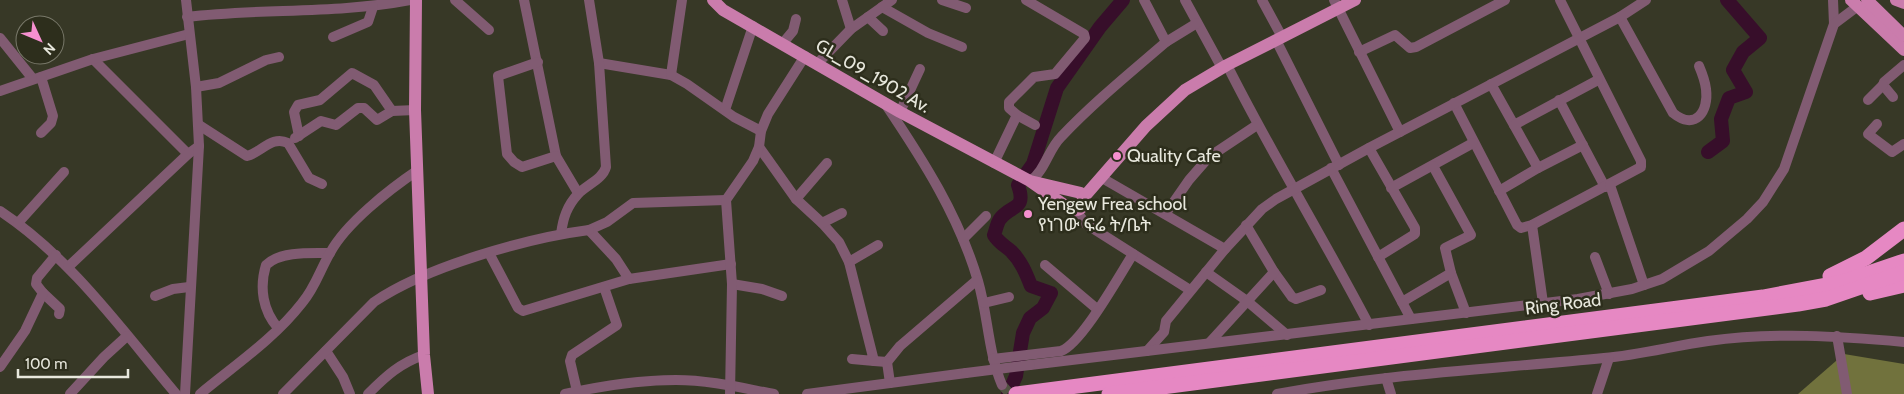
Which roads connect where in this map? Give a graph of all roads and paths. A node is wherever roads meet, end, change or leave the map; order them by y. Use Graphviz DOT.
graph roads {
  1 [pos="186,0"];
  2 [pos="410,0"];
  3 [pos="416,0"];
  4 [pos="455,0"];
  5 [pos="524,0"];
  6 [pos="590,0"];
  7 [pos="682,0"];
  8 [pos="713,0"];
  9 [pos="842,0"];
  10 [pos="892,0"];
  11 [pos="942,0"];
  12 [pos="1026,0"];
  13 [pos="1144,0"];
  14 [pos="1185,0"];
  15 [pos="1262,0"];
  16 [pos="1355,0"];
  17 [pos="1505,0"];
  18 [pos="1560,0"];
  19 [pos="1646,0"];
  20 [pos="1833,0"];
  21 [pos="1896,0"];
  22 [pos="1861,1"];
  23 [pos="1904,3"];
  24 [pos="310,4"];
  25 [pos="1336,4"];
  26 [pos="373,7"];
  27 [pos="882,7"];
  28 [pos="966,8"];
  29 [pos="187,17"];
  30 [pos="868,17"];
  31 [pos="1620,17"];
  32 [pos="796,19"];
  33 [pos="1197,23"];
  34 [pos="1834,24"];
  35 [pos="753,26"];
  36 [pos="851,29"];
  37 [pos="489,30"];
  38 [pos="883,31"];
  39 [pos="189,34"];
  40 [pos="1904,36"];
  41 [pos="333,37"];
  42 [pos="0,38"];
  43 [pos="1279,38"];
  44 [pos="1578,39"];
  45 [pos="1166,42"];
  46 [pos="783,43"];
  47 [pos="962,47"];
  48 [pos="1904,50"];
  49 [pos="1358,52"];
  50 [pos="805,56"];
  51 [pos="279,57"];
  52 [pos="93,59"];
  53 [pos="538,62"];
  54 [pos="599,63"];
  55 [pos="818,63"];
  56 [pos="1904,65"];
  57 [pos="1699,66"];
  58 [pos="1224,67"];
  59 [pos="920,69"];
  60 [pos="671,75"];
  61 [pos="37,78"];
  62 [pos="1598,80"];
  63 [pos="1491,84"];
  64 [pos="1883,85"];
  65 [pos="196,87"];
  66 [pos="0,91"];
  67 [pos="1893,97"];
  68 [pos="1559,100"];
  69 [pos="1868,100"];
  70 [pos="1454,103"];
  71 [pos="885,104"];
  72 [pos="415,110"];
  73 [pos="725,110"];
  74 [pos="392,111"];
  75 [pos="900,112"];
  76 [pos="1017,115"];
  77 [pos="1877,124"];
  78 [pos="199,125"];
  79 [pos="1035,125"];
  80 [pos="1257,125"];
  81 [pos="1514,125"];
  82 [pos="761,131"];
  83 [pos="1400,132"];
  84 [pos="40,133"];
  85 [pos="299,136"];
  86 [pos="1473,142"];
  87 [pos="288,143"];
  88 [pos="1904,144"];
  89 [pos="1583,145"];
  90 [pos="199,146"];
  91 [pos="759,147"];
  92 [pos="1369,148"];
  93 [pos="188,154"];
  94 [pos="556,156"];
  95 [pos="826,163"];
  96 [pos="994,163"];
  97 [pos="1433,166"];
  98 [pos="1335,167"];
  99 [pos="1538,168"];
  100 [pos="418,170"];
  101 [pos="64,172"];
  102 [pos="1025,178"];
  103 [pos="1102,178"];
  104 [pos="322,184"];
  105 [pos="1607,186"];
  106 [pos="1293,188"];
  107 [pos="1391,188"];
  108 [pos="1499,191"];
  109 [pos="578,193"];
  110 [pos="1079,194"];
  111 [pos="796,199"];
  112 [pos="726,200"];
  113 [pos="1072,209"];
  114 [pos="0,211"];
  115 [pos="842,213"];
  116 [pos="1166,213"];
  117 [pos="986,216"];
  118 [pos="18,223"];
  119 [pos="822,223"];
  120 [pos="1246,225"];
  121 [pos="1532,225"];
  122 [pos="1904,229"];
  123 [pos="589,230"];
  124 [pos="561,234"];
  125 [pos="963,239"];
  126 [pos="878,246"];
  127 [pos="1225,248"];
  128 [pos="330,253"];
  129 [pos="489,253"];
  130 [pos="1133,254"];
  131 [pos="56,255"];
  132 [pos="1378,257"];
  133 [pos="1595,257"];
  134 [pos="1904,261"];
  135 [pos="849,262"];
  136 [pos="731,264"];
  137 [pos="1045,265"];
  138 [pos="68,267"];
  139 [pos="1206,272"];
  140 [pos="1274,272"];
  141 [pos="1904,272"];
  142 [pos="1451,273"];
  143 [pos="421,278"];
  144 [pos="629,279"];
  145 [pos="978,280"];
  146 [pos="732,284"];
  147 [pos="1644,285"];
  148 [pos="1904,285"];
  149 [pos="189,287"];
  150 [pos="604,287"];
  151 [pos="1190,290"];
  152 [pos="1321,290"];
  153 [pos="1792,290"];
  154 [pos="43,293"];
  155 [pos="1608,294"];
  156 [pos="155,296"];
  157 [pos="782,296"];
  158 [pos="1009,297"];
  159 [pos="1826,299"];
  160 [pos="1247,301"];
  161 [pos="1402,302"];
  162 [pos="984,303"];
  163 [pos="1543,303"];
  164 [pos="1097,309"];
  165 [pos="1466,313"];
  166 [pos="59,314"];
  167 [pos="1411,319"];
  168 [pos="1369,325"];
  169 [pos="278,328"];
  170 [pos="1164,332"];
  171 [pos="1287,335"];
  172 [pos="127,336"];
  173 [pos="1837,336"];
  174 [pos="1210,342"];
  175 [pos="1904,342"];
  176 [pos="1176,347"];
  177 [pos="326,351"];
  178 [pos="1148,351"];
  179 [pos="424,355"];
  180 [pos="1609,358"];
  181 [pos="852,359"];
  182 [pos="993,359"];
  183 [pos="874,360"];
  184 [pos="887,362"];
  185 [pos="0,367"];
  186 [pos="1224,373"];
  187 [pos="1386,378"];
  188 [pos="890,383"];
  189 [pos="1002,385"];
  190 [pos="729,390"];
  191 [pos="577,392"];
  192 [pos="1292,393"];
  193 [pos="70,394"];
  194 [pos="176,394"];
  195 [pos="185,394"];
  196 [pos="200,394"];
  197 [pos="283,394"];
  198 [pos="350,394"];
  199 [pos="368,394"];
  200 [pos="428,394"];
  201 [pos="565,394"];
  202 [pos="774,394"];
  203 [pos="806,394"];
  204 [pos="1016,394"];
  205 [pos="1109,394"];
  206 [pos="1277,394"];
  207 [pos="1392,394"];
  208 [pos="1597,394"];
  209 [pos="1847,394"];
  1 -- 29 [label="street"];
  2 -- 26 [label="street"];
  3 -- 72 [label="main road"];
  4 -- 37 [label="street"];
  5 -- 53 [label="street"];
  6 -- 54 [label="street"];
  7 -- 60 [label="street"];
  8 -- 35 [label="main road, GL_09_1902 Av."];
  9 -- 36 [label="street"];
  10 -- 27 [label="street"];
  11 -- 28 [label="street"];
  12 -- 76 [label="street"];
  13 -- 45 [label="street"];
  14 -- 33 [label="street"];
  15 -- 43 [label="street"];
  16 -- 25 [label="main road"];
  17 -- 49 [label="street"];
  18 -- 44 [label="street"];
  19 -- 31 [label="street"];
  20 -- 34 [label="street"];
  21 -- 23 [label="main road"];
  22 -- 34 [label="street"];
  22 -- 40 [label="main road"];
  22 -- 48 [label="main road"];
  24 -- 26 [label="street"];
  24 -- 29 [label="street"];
  25 -- 43 [label="main road"];
  25 -- 49 [label="street"];
  26 -- 41 [label="street"];
  27 -- 30 [label="street"];
  27 -- 47 [label="street"];
  29 -- 39 [label="street"];
  30 -- 36 [label="street"];
  30 -- 38 [label="street"];
  31 -- 44 [label="street"];
  31 -- 57 [label="street"];
  32 -- 46 [label="street"];
  33 -- 45 [label="street"];
  33 -- 58 [label="street"];
  34 -- 147 [label="street"];
  35 -- 46 [label="main road, GL_09_1902 Av."];
  35 -- 73 [label="street"];
  36 -- 55 [label="street"];
  39 -- 52 [label="street"];
  39 -- 65 [label="street"];
  42 -- 61 [label="street"];
  43 -- 58 [label="main road"];
  43 -- 98 [label="street"];
  44 -- 62 [label="street"];
  44 -- 63 [label="street"];
  45 -- 102 [label="street"];
  46 -- 50 [label="main road, GL_09_1902 Av."];
  49 -- 83 [label="street"];
  50 -- 55 [label="main road, GL_09_1902 Av."];
  50 -- 82 [label="street"];
  51 -- 65 [label="street"];
  52 -- 61 [label="street"];
  52 -- 93 [label="street"];
  53 -- 94 [label="street"];
  53 -- 94 [label="street"];
  54 -- 60 [label="street"];
  54 -- 109 [label="street"];
  55 -- 71 [label="main road, GL_09_1902 Av."];
  56 -- 64 [label="street"];
  58 -- 80 [label="street"];
  58 -- 103 [label="main road"];
  59 -- 75 [label="street"];
  60 -- 73 [label="street"];
  61 -- 66 [label="street"];
  61 -- 84 [label="street"];
  62 -- 68 [label="street"];
  62 -- 105 [label="street"];
  63 -- 70 [label="street"];
  63 -- 81 [label="street"];
  64 -- 67 [label="street"];
  64 -- 69 [label="street"];
  65 -- 78 [label="street"];
  68 -- 81 [label="street"];
  68 -- 89 [label="street"];
  70 -- 83 [label="street"];
  70 -- 86 [label="street"];
  71 -- 75 [label="main road, GL_09_1902 Av."];
  71 -- 125 [label="street"];
  72 -- 74 [label="street"];
  72 -- 100 [label="main road"];
  73 -- 82 [label="street"];
  74 -- 85 [label="street"];
  74 -- 85 [label="street"];
  75 -- 96 [label="main road, GL_09_1902 Av."];
  76 -- 79 [label="street"];
  76 -- 96 [label="street"];
  77 -- 88 [label="street"];
  78 -- 87 [label="street"];
  78 -- 90 [label="street"];
  80 -- 106 [label="street"];
  80 -- 116 [label="street"];
  81 -- 99 [label="street"];
  82 -- 91 [label="street"];
  83 -- 92 [label="street"];
  85 -- 87 [label="street"];
  86 -- 97 [label="street"];
  86 -- 108 [label="street"];
  87 -- 104 [label="street"];
  89 -- 99 [label="street"];
  89 -- 105 [label="street"];
  90 -- 93 [label="street"];
  90 -- 149 [label="street"];
  91 -- 111 [label="street"];
  91 -- 112 [label="street"];
  92 -- 98 [label="street"];
  92 -- 107 [label="street"];
  93 -- 138 [label="street"];
  94 -- 109 [label="street"];
  95 -- 111 [label="street"];
  96 -- 102 [label="main road, GL_09_1902 Av."];
  97 -- 107 [label="street"];
  97 -- 142 [label="street"];
  98 -- 106 [label="street"];
  98 -- 132 [label="street"];
  99 -- 108 [label="street"];
  100 -- 128 [label="street"];
  100 -- 143 [label="main road"];
  101 -- 118 [label="street"];
  102 -- 110 [label="main road"];
  102 -- 113 [label="main road"];
  103 -- 110 [label="main road"];
  103 -- 116 [label="street"];
  105 -- 121 [label="street"];
  105 -- 147 [label="street"];
  106 -- 120 [label="street"];
  106 -- 168 [label="street"];
  107 -- 132 [label="street"];
  108 -- 121 [label="street"];
  109 -- 124 [label="street"];
  110 -- 113 [label="main road"];
  111 -- 119 [label="street"];
  112 -- 123 [label="street"];
  112 -- 136 [label="street"];
  113 -- 130 [label="street"];
  114 -- 118 [label="street"];
  115 -- 119 [label="street"];
  116 -- 127 [label="street"];
  117 -- 125 [label="street"];
  118 -- 131 [label="street"];
  119 -- 135 [label="street"];
  120 -- 127 [label="street"];
  120 -- 140 [label="street"];
  121 -- 163 [label="street"];
  122 -- 153 [label="highway"];
  123 -- 124 [label="street"];
  123 -- 144 [label="street"];
  124 -- 129 [label="street"];
  125 -- 145 [label="street"];
  126 -- 135 [label="street"];
  127 -- 139 [label="street"];
  128 -- 169 [label="street"];
  128 -- 169 [label="street"];
  129 -- 143 [label="street"];
  129 -- 150 [label="street"];
  130 -- 151 [label="street"];
  130 -- 164 [label="street"];
  131 -- 138 [label="street"];
  131 -- 154 [label="street"];
  132 -- 161 [label="street"];
  133 -- 155 [label="street"];
  134 -- 153 [label="highway, Ring Road"];
  135 -- 183 [label="street"];
  136 -- 144 [label="street"];
  136 -- 146 [label="street"];
  137 -- 164 [label="street"];
  138 -- 172 [label="street"];
  139 -- 151 [label="street"];
  139 -- 160 [label="street"];
  140 -- 152 [label="street"];
  140 -- 160 [label="street"];
  141 -- 159 [label="highway, Ring Road"];
  142 -- 161 [label="street"];
  142 -- 165 [label="street"];
  143 -- 177 [label="street"];
  143 -- 179 [label="main road"];
  144 -- 150 [label="street"];
  145 -- 162 [label="street"];
  145 -- 184 [label="street"];
  146 -- 157 [label="street"];
  146 -- 190 [label="street"];
  147 -- 155 [label="street"];
  148 -- 159 [label="highway"];
  149 -- 156 [label="street"];
  149 -- 195 [label="street"];
  150 -- 191 [label="street"];
  151 -- 170 [label="street"];
  153 -- 186 [label="highway, Ring Road"];
  154 -- 166 [label="street"];
  154 -- 185 [label="street"];
  155 -- 163 [label="street"];
  158 -- 162 [label="street"];
  159 -- 186 [label="highway, Ring Road"];
  160 -- 171 [label="street"];
  160 -- 174 [label="street"];
  161 -- 167 [label="street"];
  162 -- 182 [label="street"];
  163 -- 165 [label="street"];
  164 -- 182 [label="street"];
  165 -- 167 [label="street"];
  167 -- 168 [label="street"];
  168 -- 171 [label="street"];
  169 -- 196 [label="street"];
  170 -- 176 [label="street"];
  170 -- 178 [label="street"];
  171 -- 174 [label="street"];
  172 -- 193 [label="street"];
  172 -- 194 [label="street"];
  173 -- 175 [label="street"];
  173 -- 180 [label="street"];
  173 -- 209 [label="street"];
  174 -- 176 [label="street"];
  176 -- 178 [label="street"];
  177 -- 197 [label="street"];
  177 -- 198 [label="street"];
  178 -- 188 [label="street, bridge"];
  179 -- 199 [label="street"];
  179 -- 200 [label="main road"];
  180 -- 187 [label="street"];
  180 -- 208 [label="street"];
  181 -- 183 [label="street"];
  182 -- 189 [label="street"];
  183 -- 184 [label="street"];
  184 -- 188 [label="street"];
  186 -- 204 [label="highway"];
  186 -- 205 [label="highway"];
  187 -- 192 [label="street"];
  187 -- 207 [label="street"];
  188 -- 203 [label="street"];
  190 -- 191 [label="street"];
  190 -- 202 [label="street"];
  191 -- 201 [label="street"];
  192 -- 206 [label="street"];
}
